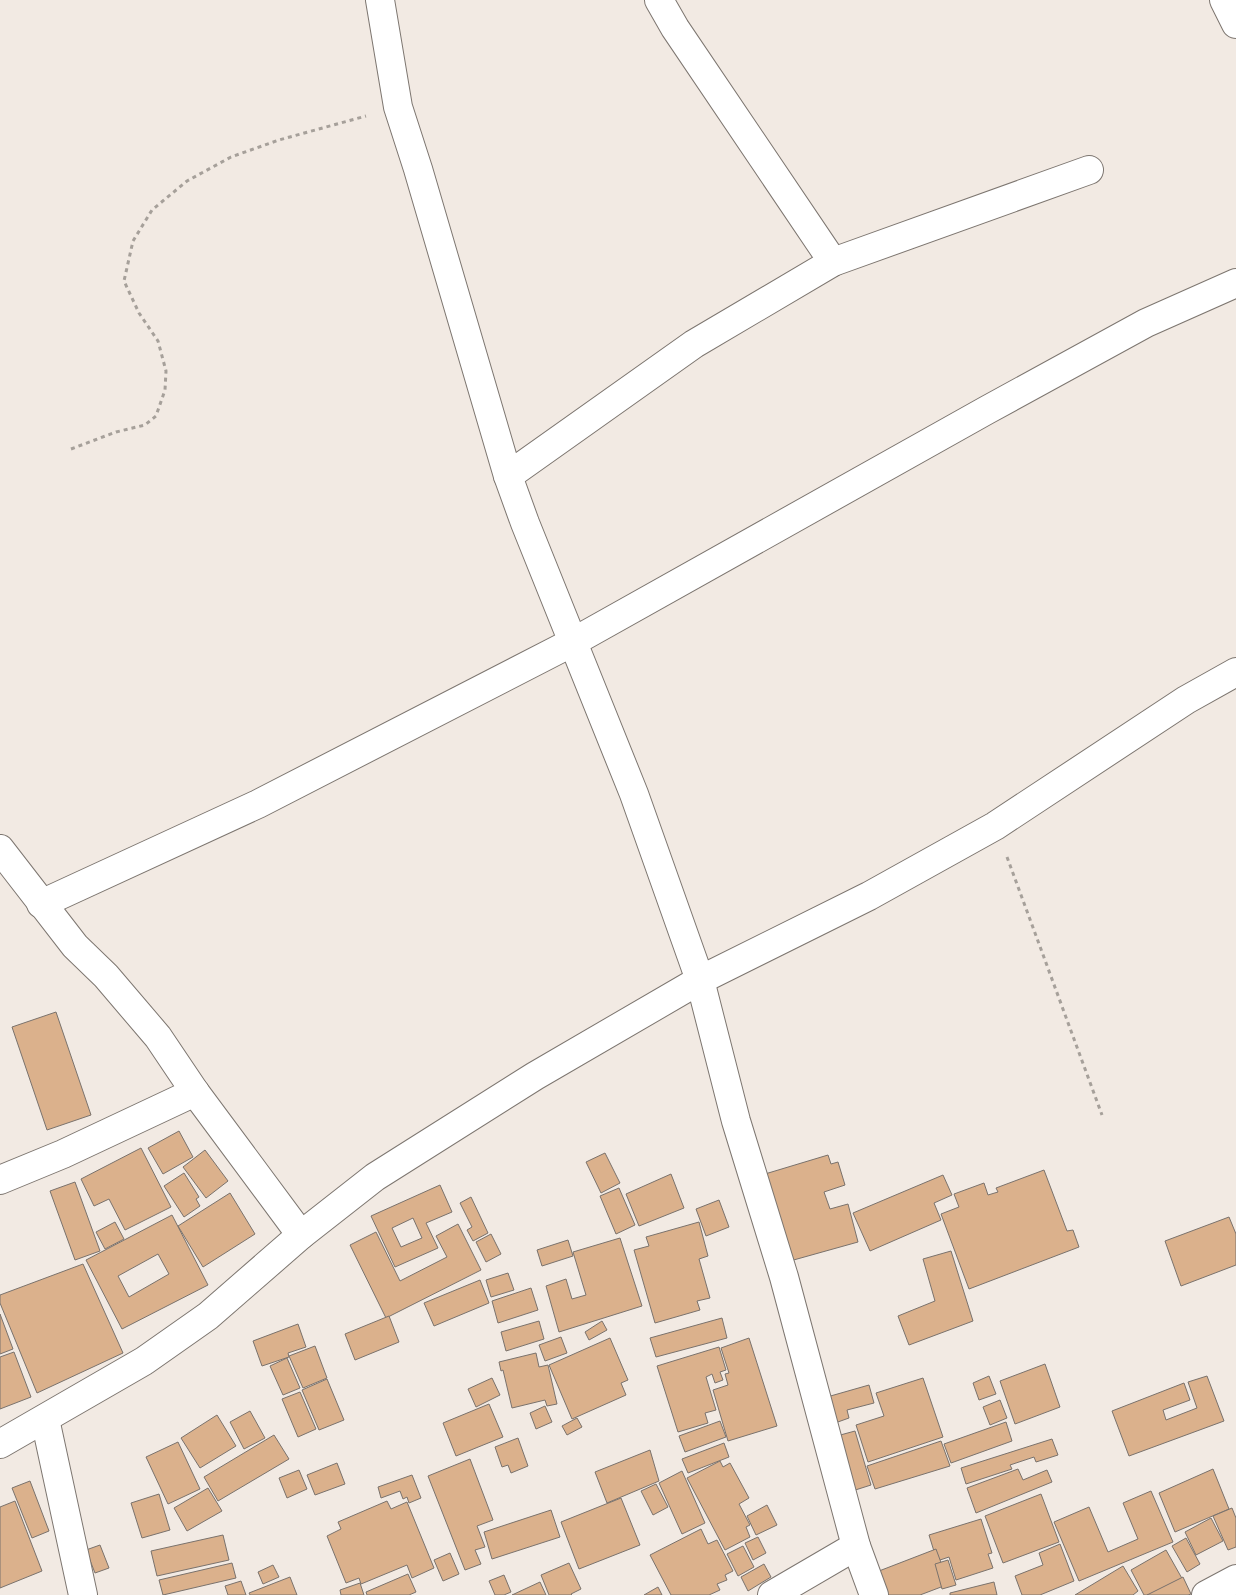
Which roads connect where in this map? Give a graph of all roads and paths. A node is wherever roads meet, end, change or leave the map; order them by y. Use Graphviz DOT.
graph roads {
  1 [pos="380,0"];
  2 [pos="659,0"];
  3 [pos="1224,0"];
  4 [pos="1236,24"];
  5 [pos="398,107"];
  6 [pos="1089,170"];
  7 [pos="833,262"];
  8 [pos="1236,283"];
  9 [pos="71,450"];
  10 [pos="508,476"];
  11 [pos="573,642"];
  12 [pos="1236,672"];
  13 [pos="995,826"];
  14 [pos="0,849"];
  15 [pos="41,904"];
  16 [pos="700,980"];
  17 [pos="195,1092"];
  18 [pos="1102,1115"];
  19 [pos="0,1180"];
  20 [pos="301,1235"];
  21 [pos="45,1419"];
  22 [pos="0,1444"];
  23 [pos="856,1546"];
  24 [pos="1236,1579"];
  25 [pos="83,1595"];
  26 [pos="772,1595"];
  27 [pos="874,1595"];
  28 [pos="1206,1595"];
  1 -- 5 [label="street"];
  2 -- 7 [label="street"];
  3 -- 4 [label="street"];
  5 -- 9 [label="path"];
  5 -- 10 [label="street"];
  6 -- 7 [label="street"];
  7 -- 10 [label="street"];
  8 -- 11 [label="street"];
  10 -- 11 [label="street"];
  11 -- 15 [label="street"];
  11 -- 16 [label="street"];
  12 -- 13 [label="street"];
  13 -- 16 [label="street"];
  13 -- 18 [label="path"];
  14 -- 15 [label="street"];
  15 -- 17 [label="street"];
  16 -- 20 [label="street"];
  16 -- 23 [label="street"];
  17 -- 19 [label="street"];
  17 -- 20 [label="street"];
  20 -- 21 [label="street"];
  21 -- 22 [label="street"];
  21 -- 25 [label="street"];
  23 -- 26 [label="street"];
  23 -- 27 [label="street"];
  24 -- 28 [label="street"];
}
